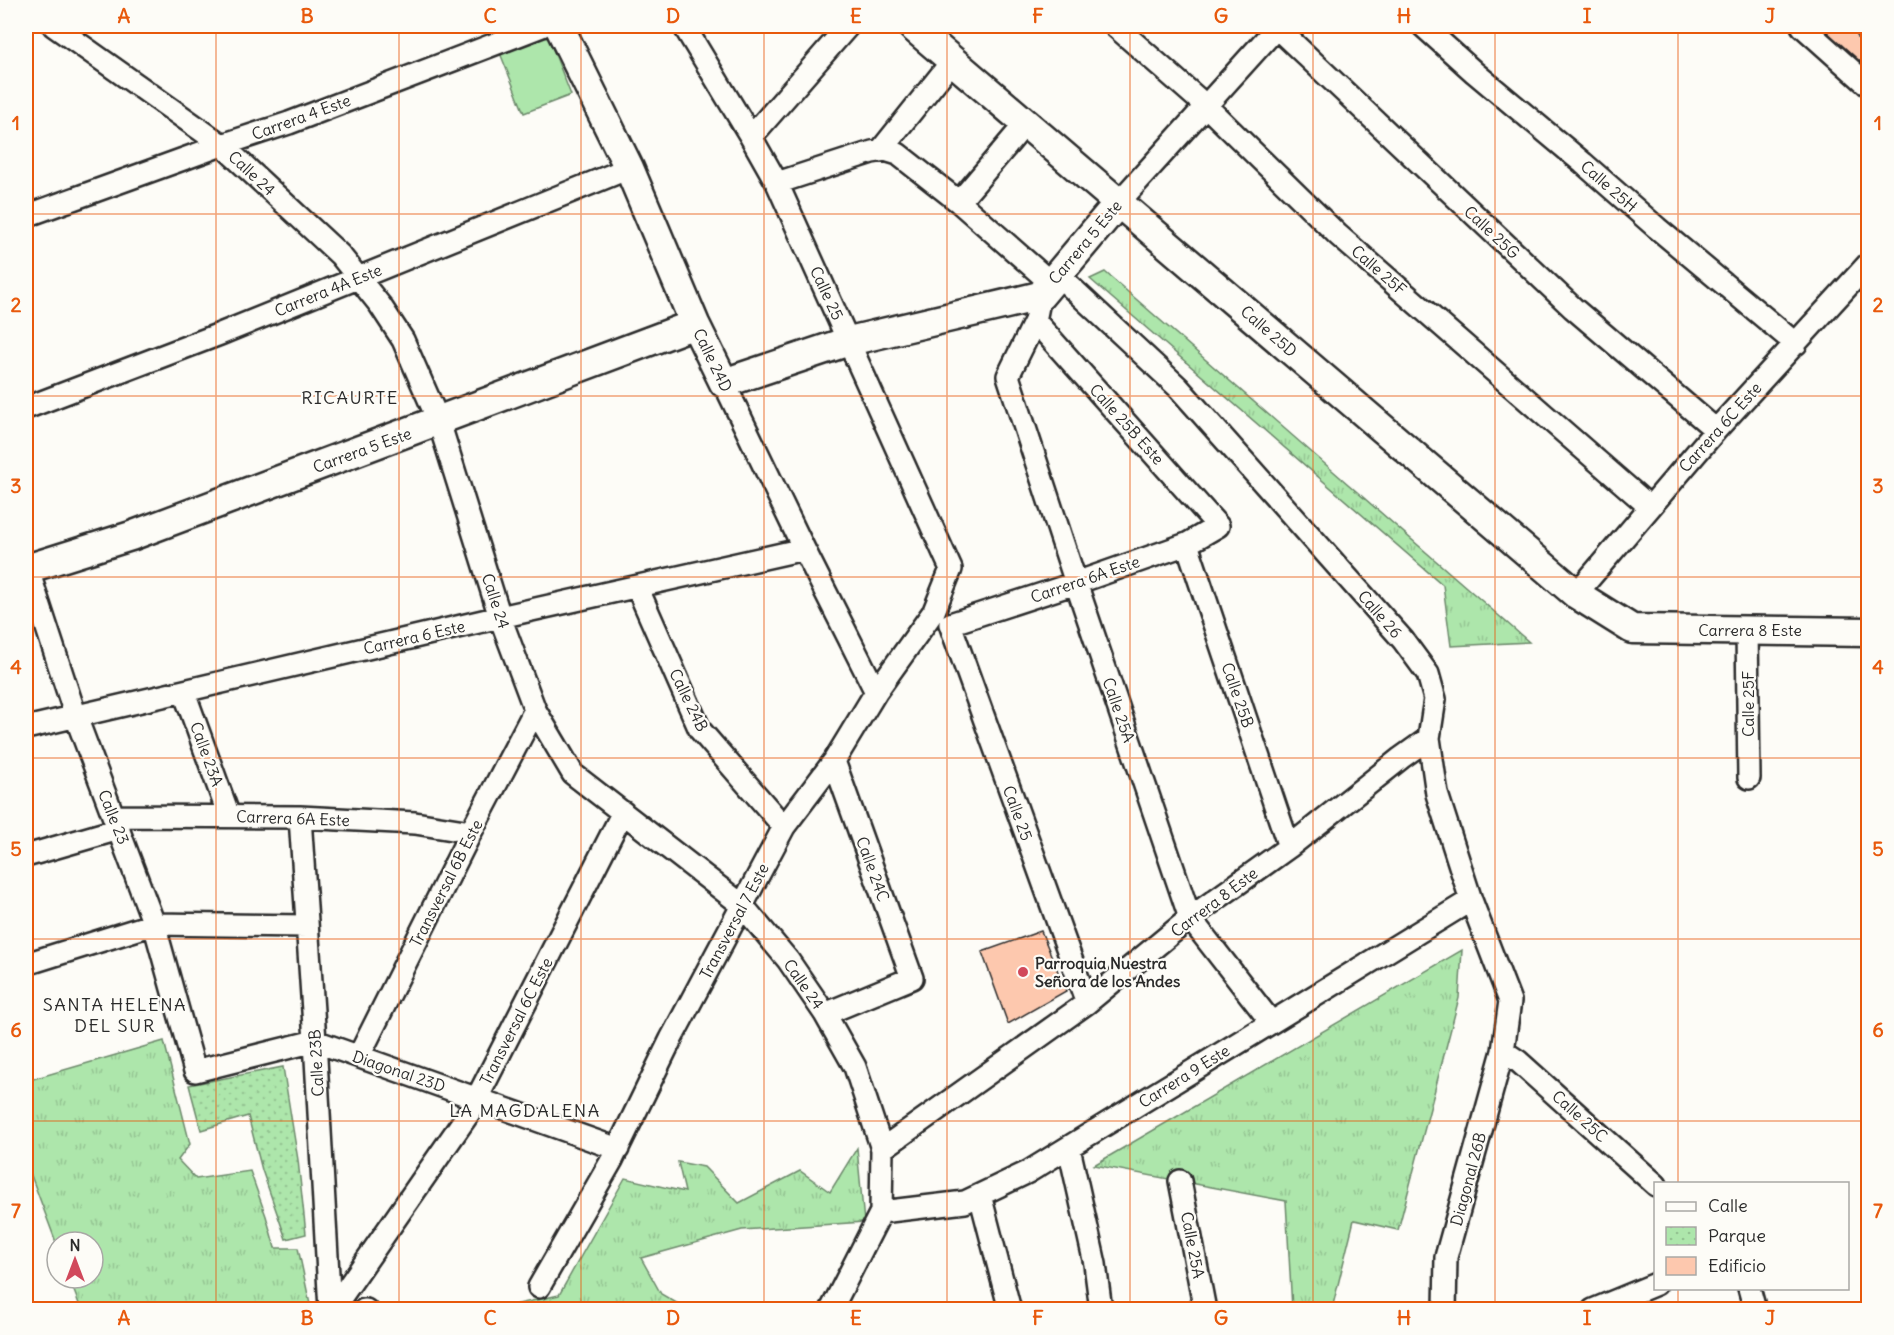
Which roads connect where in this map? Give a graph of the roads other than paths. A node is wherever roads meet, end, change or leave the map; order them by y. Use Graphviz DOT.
graph roads {
  1 [pos="54,26"];
  2 [pos="542,26"];
  3 [pos="559,26"];
  4 [pos="684,26"];
  5 [pos="848,26"];
  6 [pos="912,26"];
  7 [pos="1115,26"];
  8 [pos="1276,26"];
  9 [pos="1424,26"];
  10 [pos="1802,26"];
  11 [pos="953,60"];
  12 [pos="1869,85"];
  13 [pos="1206,106"];
  14 [pos="1026,123"];
  15 [pos="751,137"];
  16 [pos="222,145"];
  17 [pos="890,152"];
  18 [pos="629,168"];
  19 [pos="777,183"];
  20 [pos="959,202"];
  21 [pos="1119,202"];
  22 [pos="26,216"];
  23 [pos="1869,264"];
  24 [pos="359,278"];
  25 [pos="1046,294"];
  26 [pos="695,324"];
  27 [pos="849,341"];
  28 [pos="1796,344"];
  29 [pos="724,383"];
  30 [pos="26,408"];
  31 [pos="439,422"];
  32 [pos="1716,430"];
  33 [pos="1650,507"];
  34 [pos="1218,526"];
  35 [pos="1187,544"];
  36 [pos="804,549"];
  37 [pos="26,567"];
  38 [pos="951,569"];
  39 [pos="1076,583"];
  40 [pos="637,587"];
  41 [pos="1576,594"];
  42 [pos="500,617"];
  43 [pos="942,617"];
  44 [pos="1632,629"];
  45 [pos="1747,630"];
  46 [pos="1869,632"];
  47 [pos="184,692"];
  48 [pos="876,692"];
  49 [pos="535,710"];
  50 [pos="76,717"];
  51 [pos="26,729"];
  52 [pos="1429,738"];
  53 [pos="834,761"];
  54 [pos="1749,778"];
  55 [pos="623,812"];
  56 [pos="229,816"];
  57 [pos="300,817"];
  58 [pos="117,823"];
  59 [pos="784,827"];
  60 [pos="471,832"];
  61 [pos="1289,847"];
  62 [pos="26,856"];
  63 [pos="1471,900"];
  64 [pos="742,905"];
  65 [pos="1190,918"];
  66 [pos="154,924"];
  67 [pos="307,926"];
  68 [pos="26,964"];
  69 [pos="1087,1003"];
  70 [pos="825,1014"];
  71 [pos="1271,1022"];
  72 [pos="315,1041"];
  73 [pos="1503,1051"];
  74 [pos="359,1056"];
  75 [pos="477,1098"];
  76 [pos="1069,1148"];
  77 [pos="618,1149"];
  78 [pos="882,1149"];
  79 [pos="1180,1181"];
  80 [pos="1654,1183"];
  81 [pos="980,1195"];
  82 [pos="881,1212"];
  83 [pos="1654,1285"];
  84 [pos="539,1287"];
  85 [pos="1750,1290"];
  86 [pos="331,1310"];
  87 [pos="831,1310"];
  88 [pos="1010,1310"];
  89 [pos="1101,1310"];
  90 [pos="1205,1310"];
  91 [pos="1445,1310"];
  92 [pos="1593,1310"];
  93 [pos="1755,1310"];
  1 -- 16 [label="street, Calle 24"];
  2 -- 16 [label="street, Carrera 4 Este"];
  3 -- 18 [label="street, Calle 24D"];
  4 -- 15 [label="street, Calle 25"];
  5 -- 15 [label="street"];
  6 -- 11 [label="street, Calle 25D"];
  7 -- 13 [label="street, Calle 25F"];
  8 -- 13 [label="street, Carrera 5 Este"];
  8 -- 32 [label="street, Calle 25G"];
  9 -- 28 [label="street, Calle 25H"];
  10 -- 12 [label="street"];
  11 -- 14 [label="street, Calle 25D"];
  11 -- 17 [label="street"];
  13 -- 21 [label="street, Carrera 5 Este"];
  13 -- 33 [label="street, Calle 25F"];
  14 -- 20 [label="street"];
  14 -- 21 [label="street, Calle 25D"];
  15 -- 19 [label="street, Calle 25"];
  16 -- 22 [label="street, Carrera 4 Este"];
  16 -- 24 [label="street, Calle 24"];
  17 -- 19 [label="street"];
  17 -- 20 [label="street, Calle 25B Este"];
  18 -- 24 [label="street, Carrera 4A Este"];
  18 -- 26 [label="street, Calle 24D"];
  19 -- 27 [label="street, Calle 25"];
  20 -- 25 [label="street, Calle 25B Este"];
  21 -- 25 [label="street, Carrera 5 Este"];
  21 -- 41 [label="street, Calle 25D"];
  23 -- 28 [label="street, Carrera 6C Este"];
  24 -- 30 [label="street, Carrera 4A Este"];
  24 -- 31 [label="street, Calle 24"];
  25 -- 27 [label="street, Carrera 5 Este"];
  25 -- 34 [label="street, Calle 25B Este"];
  25 -- 39 [label="street, Calle 25A"];
  25 -- 52 [label="street, Calle 26"];
  26 -- 29 [label="street, Calle 24D"];
  26 -- 31 [label="street, Carrera 5 Este"];
  27 -- 29 [label="street, Carrera 5 Este"];
  27 -- 38 [label="street, Calle 25"];
  28 -- 32 [label="street, Carrera 6C Este"];
  29 -- 36 [label="street, Calle 24D"];
  31 -- 37 [label="street, Carrera 5 Este"];
  31 -- 42 [label="street, Calle 24"];
  32 -- 33 [label="street, Carrera 6C Este"];
  33 -- 41 [label="street, Carrera 6C Este"];
  34 -- 35 [label="street, Carrera 6A Este"];
  35 -- 39 [label="street, Carrera 6A Este"];
  35 -- 61 [label="street, Calle 25B"];
  36 -- 40 [label="street, Carrera 6 Este"];
  36 -- 48 [label="street, Calle 24D"];
  37 -- 50 [label="street, Calle 23"];
  38 -- 43 [label="street, Transversal 7 Este"];
  39 -- 43 [label="street, Carrera 6A Este"];
  39 -- 65 [label="street, Calle 25A"];
  40 -- 42 [label="street, Carrera 6 Este"];
  40 -- 59 [label="street, Calle 24B"];
  41 -- 44 [label="street, Calle 25D"];
  42 -- 47 [label="street, Carrera 6 Este"];
  42 -- 49 [label="street, Calle 24"];
  43 -- 48 [label="street, Transversal 7 Este"];
  43 -- 69 [label="street, Calle 25"];
  44 -- 45 [label="street, Carrera 8 Este"];
  45 -- 46 [label="street, Carrera 8 Este"];
  45 -- 54 [label="street, Calle 25F"];
  47 -- 50 [label="street, Carrera 6 Este"];
  47 -- 56 [label="street, Calle 23A"];
  48 -- 53 [label="street, Transversal 7 Este"];
  49 -- 55 [label="street, Calle 24"];
  49 -- 60 [label="street, Transversal 6B Este"];
  50 -- 51 [label="street, Carrera 6 Este"];
  50 -- 58 [label="street, Calle 23"];
  52 -- 61 [label="street, Carrera 8 Este"];
  52 -- 63 [label="street, Calle 26"];
  53 -- 59 [label="street, Transversal 7 Este"];
  53 -- 70 [label="street, Calle 24C"];
  55 -- 64 [label="street, Calle 24"];
  55 -- 75 [label="street, Transversal 6C Este"];
  56 -- 57 [label="street, Carrera 6A Este"];
  56 -- 58 [label="street, Carrera 6A Este"];
  57 -- 60 [label="street, Carrera 6A Este"];
  57 -- 67 [label="street, Calle 23B"];
  58 -- 62 [label="street, Carrera 6A Este"];
  58 -- 66 [label="street, Calle 23"];
  59 -- 64 [label="street, Transversal 7 Este"];
  60 -- 74 [label="street, Transversal 6B Este"];
  61 -- 65 [label="street, Carrera 8 Este"];
  63 -- 71 [label="street, Carrera 9 Este"];
  63 -- 73 [label="street, Calle 26"];
  64 -- 70 [label="street, Calle 24"];
  64 -- 77 [label="street, Transversal 7 Este"];
  65 -- 69 [label="street, Carrera 8 Este"];
  65 -- 71 [label="street, Calle 25A"];
  66 -- 67 [label="street"];
  66 -- 68 [label="street"];
  66 -- 72 [label="street, Calle 23"];
  67 -- 72 [label="street, Calle 23B"];
  69 -- 78 [label="street, Carrera 8 Este"];
  70 -- 78 [label="street, Calle 24"];
  71 -- 76 [label="street, Carrera 9 Este"];
  72 -- 74 [label="street, Diagonal 23D"];
  72 -- 86 [label="street, Calle 23B"];
  73 -- 80 [label="street, Calle 25C"];
  73 -- 91 [label="street, Diagonal 26B"];
  74 -- 75 [label="street, Diagonal 23D"];
  75 -- 77 [label="street, Diagonal 23D"];
  75 -- 86 [label="street, Transversal 6C Este"];
  76 -- 81 [label="street, Carrera 9 Este"];
  76 -- 89 [label="street"];
  77 -- 84 [label="street, Transversal 7 Este"];
  78 -- 82 [label="street, Calle 24"];
  79 -- 90 [label="street, Calle 25A"];
  81 -- 82 [label="street, Carrera 9 Este"];
  81 -- 88 [label="street"];
  82 -- 87 [label="street"];
  83 -- 92 [label="street"];
  85 -- 93 [label="street"];
}
